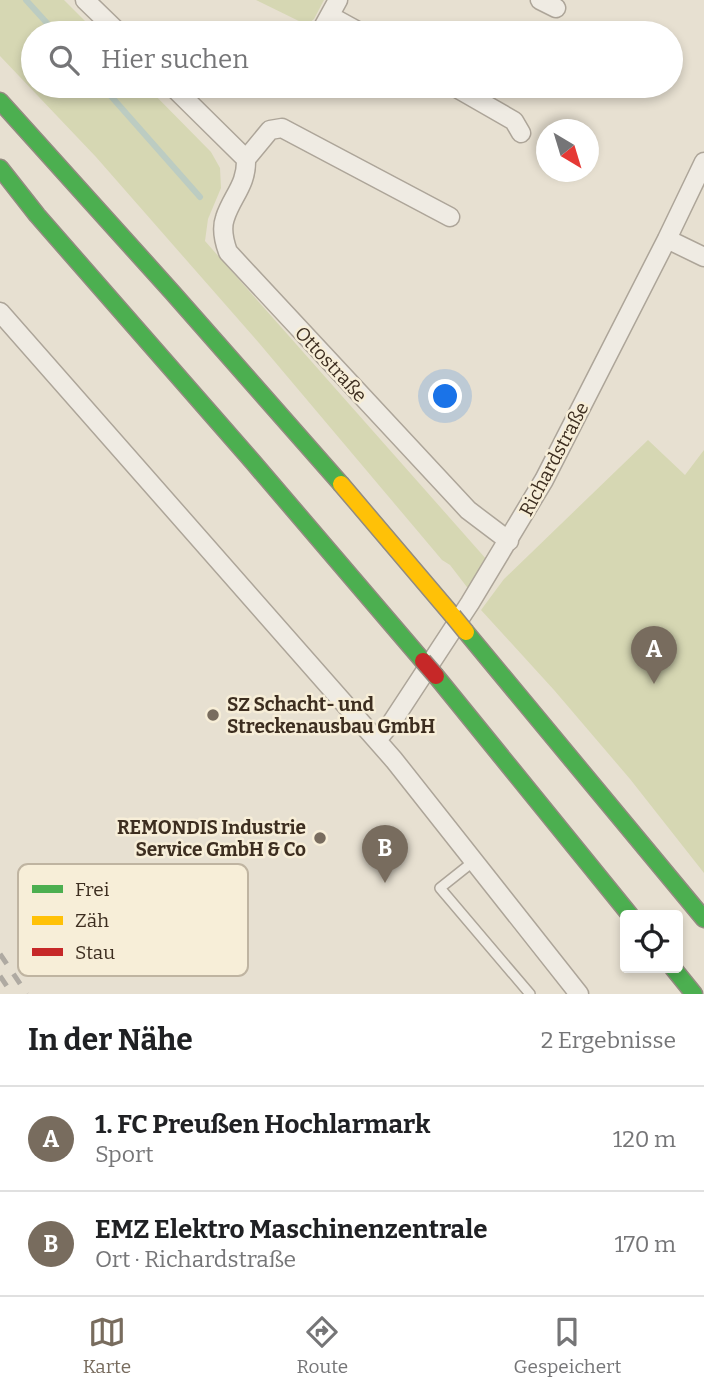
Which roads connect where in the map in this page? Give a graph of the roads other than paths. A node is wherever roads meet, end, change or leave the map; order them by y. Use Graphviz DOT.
graph roads {
  1 [pos="85,0"];
  2 [pos="107,21"];
  3 [pos="184,98"];
  4 [pos="474,98"];
  5 [pos="0,101"];
  6 [pos="520,133"];
  7 [pos="246,159"];
  8 [pos="704,162"];
  9 [pos="0,168"];
  10 [pos="450,217"];
  11 [pos="667,239"];
  12 [pos="704,257"];
  13 [pos="0,312"];
  14 [pos="509,541"];
  15 [pos="377,740"];
  16 [pos="474,862"];
  17 [pos="626,910"];
  18 [pos="704,919"];
  19 [pos="677,973"];
  20 [pos="530,994"];
  21 [pos="579,994"];
  22 [pos="694,994"];
  1 -- 2 [label="street"];
  3 -- 7 [label="street"];
  4 -- 6 [label="street"];
  5 -- 18 [label="highway, bridge"];
  7 -- 10 [label="street, Ottostraße"];
  7 -- 14 [label="street, Ottostraße"];
  8 -- 11 [label="street, Richardstraße"];
  9 -- 17 [label="highway, bridge"];
  11 -- 12 [label="street"];
  11 -- 14 [label="street, Richardstraße"];
  13 -- 15 [label="street"];
  14 -- 15 [label="street, Richardstraße"];
  15 -- 16 [label="street"];
  16 -- 20 [label="lane"];
  16 -- 21 [label="street"];
  19 -- 22 [label="highway"];
}
